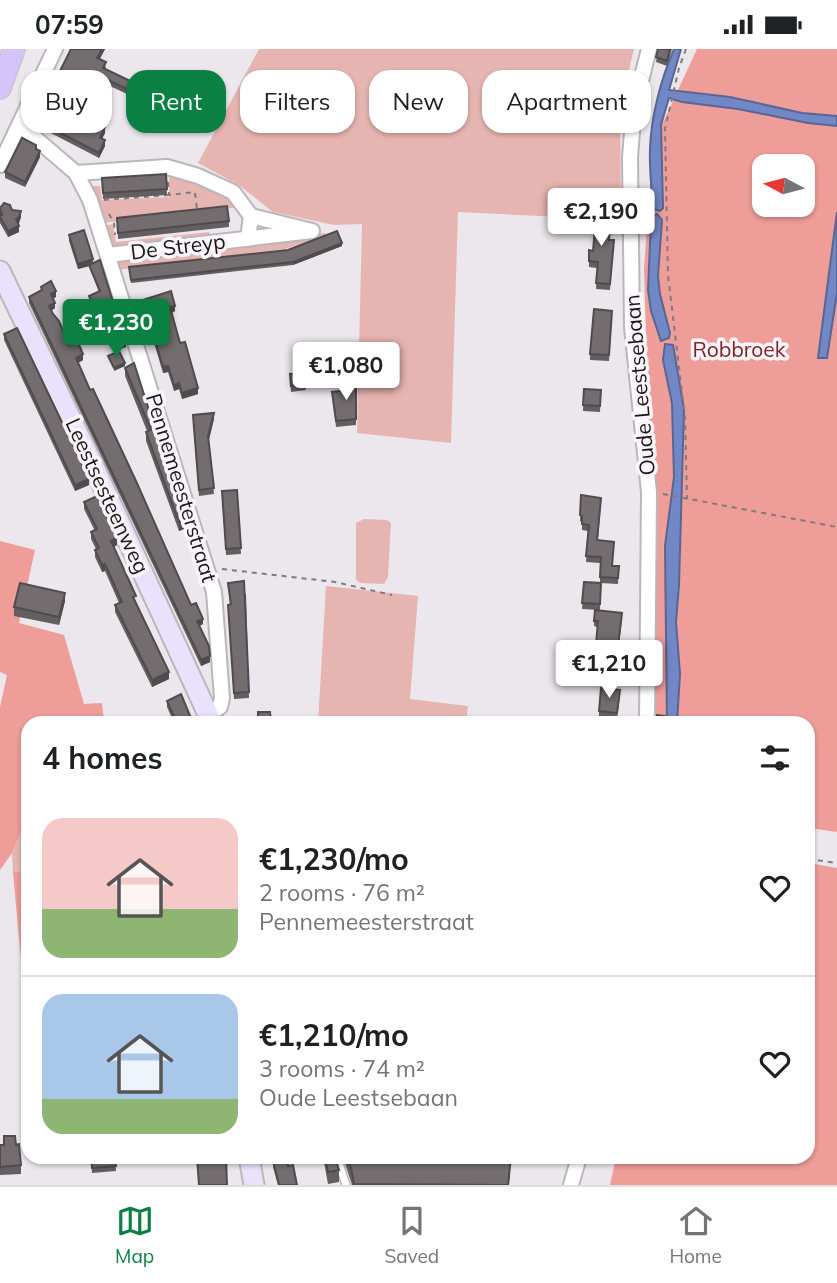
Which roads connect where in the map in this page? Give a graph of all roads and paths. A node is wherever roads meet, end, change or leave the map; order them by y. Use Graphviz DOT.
graph roads {
  1 [pos="2,49"];
  2 [pos="14,49"];
  3 [pos="55,49"];
  4 [pos="649,49"];
  5 [pos="686,49"];
  6 [pos="0,54"];
  7 [pos="0,88"];
  8 [pos="20,125"];
  9 [pos="0,165"];
  10 [pos="167,167"];
  11 [pos="76,173"];
  12 [pos="192,174"];
  13 [pos="195,192"];
  14 [pos="169,195"];
  15 [pos="101,200"];
  16 [pos="107,211"];
  17 [pos="198,213"];
  18 [pos="251,216"];
  19 [pos="248,239"];
  20 [pos="117,241"];
  21 [pos="108,255"];
  22 [pos="0,271"];
  23 [pos="673,496"];
  24 [pos="687,499"];
  25 [pos="837,527"];
  26 [pos="207,567"];
  27 [pos="392,595"];
  28 [pos="209,716"];
  29 [pos="212,716"];
  30 [pos="647,716"];
  31 [pos="815,860"];
  32 [pos="837,863"];
  33 [pos="250,1164"];
  34 [pos="339,1164"];
  35 [pos="577,1164"];
  36 [pos="254,1185"];
  37 [pos="346,1185"];
  38 [pos="571,1185"];
  1 -- 6 [label="main road"];
  2 -- 7 [label="main road"];
  3 -- 8 [label="street"];
  4 -- 30 [label="street, Oude Leestsebaan"];
  5 -- 24 [label="path"];
  8 -- 9 [label="street"];
  8 -- 11 [label="street, Pennemeesterstraat"];
  10 -- 11 [label="street"];
  10 -- 12 [label="street"];
  10 -- 14 [label="path"];
  11 -- 21 [label="street, Pennemeesterstraat"];
  12 -- 13 [label="path"];
  12 -- 18 [label="street"];
  13 -- 14 [label="path"];
  13 -- 17 [label="path"];
  14 -- 15 [label="path"];
  16 -- 20 [label="path"];
  18 -- 19 [label="street, De Streyp"];
  18 -- 19 [label="street, De Streyp"];
  19 -- 21 [label="street, De Streyp"];
  21 -- 26 [label="street, Pennemeesterstraat"];
  22 -- 28 [label="street, Leestsesteenweg"];
  23 -- 24 [label="path"];
  24 -- 25 [label="path"];
  26 -- 27 [label="path"];
  26 -- 29 [label="street, Pennemeesterstraat"];
  31 -- 32 [label="path"];
  33 -- 36 [label="street"];
  34 -- 37 [label="lane"];
  35 -- 38 [label="street"];
}
